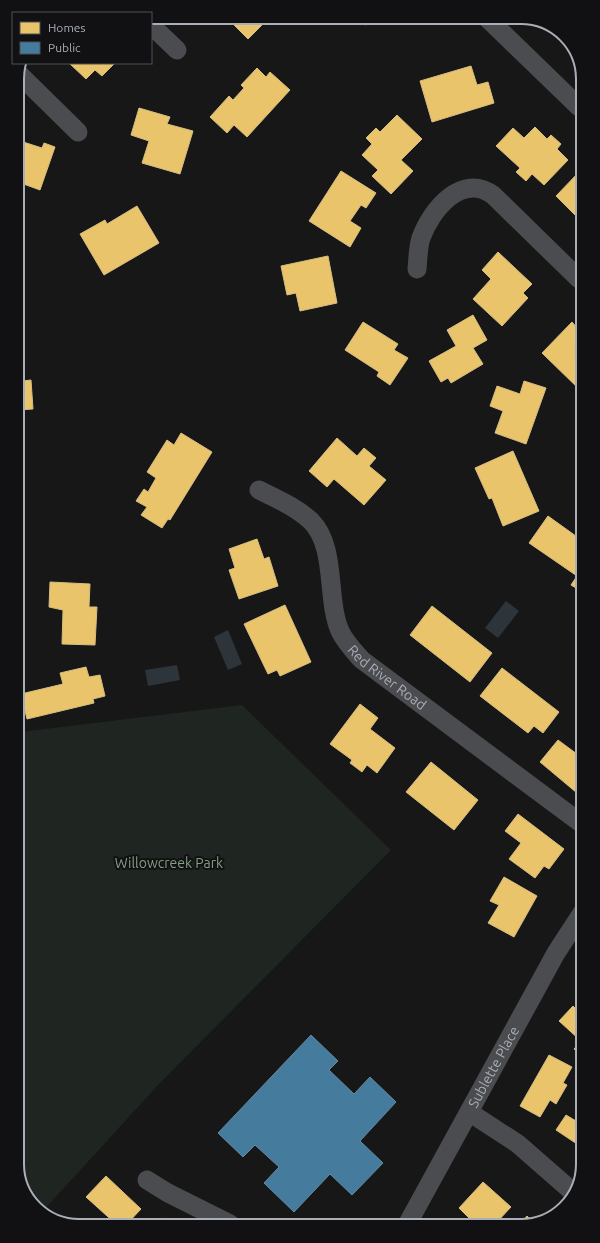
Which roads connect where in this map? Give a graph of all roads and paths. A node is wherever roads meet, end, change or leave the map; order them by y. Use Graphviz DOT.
graph roads {
  1 [pos="493,24"];
  2 [pos="152,25"];
  3 [pos="177,50"];
  4 [pos="24,78"];
  5 [pos="576,104"];
  6 [pos="78,132"];
  7 [pos="417,269"];
  8 [pos="576,276"];
  9 [pos="259,490"];
  10 [pos="576,820"];
  11 [pos="576,926"];
  12 [pos="469,1112"];
  13 [pos="147,1180"];
  14 [pos="569,1189"];
  15 [pos="220,1219"];
  16 [pos="410,1219"];
  1 -- 5 [label="street"];
  2 -- 3 [label="street"];
  4 -- 6 [label="street"];
  7 -- 8 [label="street"];
  9 -- 10 [label="street, Red River Road"];
  11 -- 12 [label="street, Sublette Place"];
  12 -- 14 [label="street"];
  12 -- 16 [label="street, Sublette Place"];
  13 -- 15 [label="street"];
}
